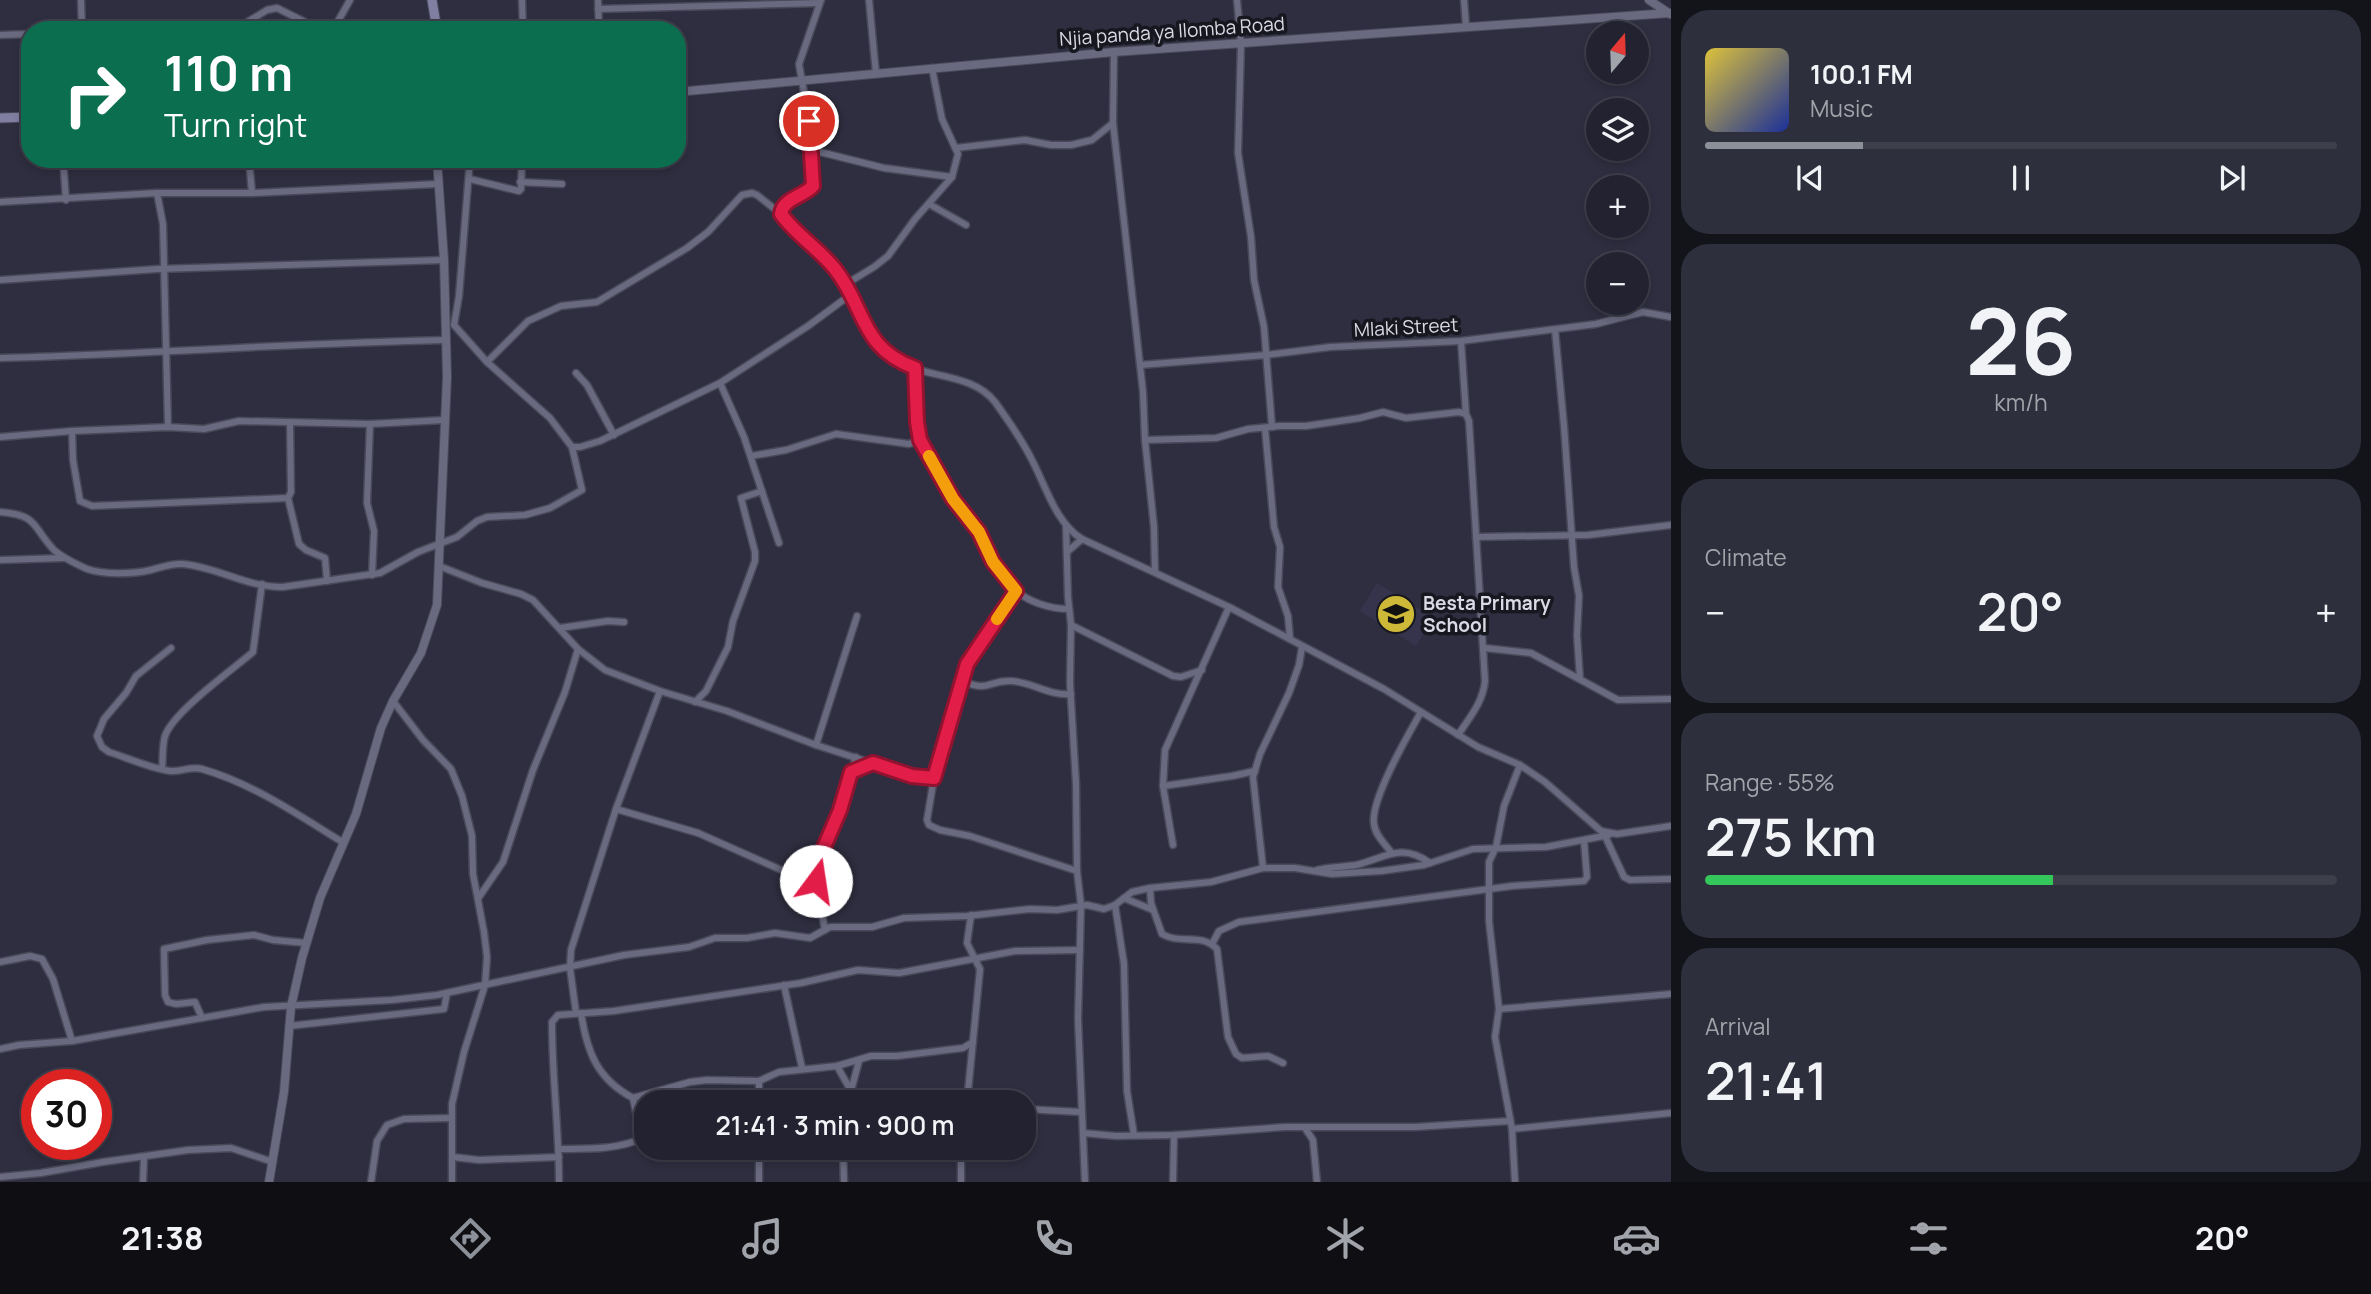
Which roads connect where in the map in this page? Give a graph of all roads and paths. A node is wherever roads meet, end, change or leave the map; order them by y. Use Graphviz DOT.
graph roads {
  1 [pos="81,0"];
  2 [pos="349,0"];
  3 [pos="432,0"];
  4 [pos="522,0"];
  5 [pos="598,0"];
  6 [pos="869,0"];
  7 [pos="1237,0"];
  8 [pos="1464,0"];
  9 [pos="1649,0"];
  10 [pos="820,2"];
  11 [pos="679,4"];
  12 [pos="598,9"];
  13 [pos="1671,14"];
  14 [pos="82,21"];
  15 [pos="249,21"];
  16 [pos="303,21"];
  17 [pos="338,21"];
  18 [pos="436,21"];
  19 [pos="523,21"];
  20 [pos="599,21"];
  21 [pos="1466,26"];
  22 [pos="21,34"];
  23 [pos="0,35"];
  24 [pos="1241,44"];
  25 [pos="1114,52"];
  26 [pos="932,68"];
  27 [pos="876,74"];
  28 [pos="802,80"];
  29 [pos="686,91"];
  30 [pos="21,117"];
  31 [pos="0,118"];
  32 [pos="1113,123"];
  33 [pos="956,148"];
  34 [pos="812,150"];
  35 [pos="64,168"];
  36 [pos="250,168"];
  37 [pos="437,168"];
  38 [pos="470,168"];
  39 [pos="521,168"];
  40 [pos="952,177"];
  41 [pos="470,179"];
  42 [pos="520,182"];
  43 [pos="437,184"];
  44 [pos="562,184"];
  45 [pos="157,193"];
  46 [pos="252,193"];
  47 [pos="66,200"];
  48 [pos="0,202"];
  49 [pos="929,204"];
  50 [pos="781,214"];
  51 [pos="966,225"];
  52 [pos="444,260"];
  53 [pos="164,269"];
  54 [pos="0,280"];
  55 [pos="846,284"];
  56 [pos="850,295"];
  57 [pos="1671,317"];
  58 [pos="1555,330"];
  59 [pos="445,341"];
  60 [pos="1461,341"];
  61 [pos="166,353"];
  62 [pos="1266,355"];
  63 [pos="0,358"];
  64 [pos="487,362"];
  65 [pos="1140,365"];
  66 [pos="915,368"];
  67 [pos="576,373"];
  68 [pos="720,383"];
  69 [pos="1466,414"];
  70 [pos="444,420"];
  71 [pos="290,423"];
  72 [pos="370,424"];
  73 [pos="169,427"];
  74 [pos="1269,427"];
  75 [pos="72,430"];
  76 [pos="614,435"];
  77 [pos="0,437"];
  78 [pos="920,440"];
  79 [pos="1145,440"];
  80 [pos="572,447"];
  81 [pos="751,456"];
  82 [pos="762,491"];
  83 [pos="288,498"];
  84 [pos="0,512"];
  85 [pos="1671,525"];
  86 [pos="1066,527"];
  87 [pos="1572,534"];
  88 [pos="1476,537"];
  89 [pos="1082,539"];
  90 [pos="779,543"];
  91 [pos="440,544"];
  92 [pos="1067,552"];
  93 [pos="65,558"];
  94 [pos="0,560"];
  95 [pos="439,566"];
  96 [pos="1154,572"];
  97 [pos="372,575"];
  98 [pos="327,581"];
  99 [pos="262,584"];
  100 [pos="1016,591"];
  101 [pos="1229,607"];
  102 [pos="1069,609"];
  103 [pos="857,616"];
  104 [pos="624,622"];
  105 [pos="1071,625"];
  106 [pos="560,628"];
  107 [pos="1290,639"];
  108 [pos="1302,647"];
  109 [pos="171,648"];
  110 [pos="1485,648"];
  111 [pos="578,649"];
  112 [pos="1202,670"];
  113 [pos="1177,677"];
  114 [pos="1580,679"];
  115 [pos="962,681"];
  116 [pos="1193,689"];
  117 [pos="660,691"];
  118 [pos="1071,694"];
  119 [pos="1671,699"];
  120 [pos="393,701"];
  121 [pos="695,702"];
  122 [pos="1421,712"];
  123 [pos="1458,735"];
  124 [pos="816,745"];
  125 [pos="856,757"];
  126 [pos="873,763"];
  127 [pos="1520,765"];
  128 [pos="162,769"];
  129 [pos="1255,771"];
  130 [pos="851,772"];
  131 [pos="934,778"];
  132 [pos="1163,786"];
  133 [pos="616,810"];
  134 [pos="1671,826"];
  135 [pos="1607,835"];
  136 [pos="1584,841"];
  137 [pos="344,843"];
  138 [pos="1173,845"];
  139 [pos="1496,847"];
  140 [pos="1391,852"];
  141 [pos="1430,863"];
  142 [pos="1263,868"];
  143 [pos="1077,871"];
  144 [pos="1315,871"];
  145 [pos="1671,879"];
  146 [pos="816,881"];
  147 [pos="1150,888"];
  148 [pos="1490,889"];
  149 [pos="479,897"];
  150 [pos="1124,898"];
  151 [pos="1081,905"];
  152 [pos="1115,905"];
  153 [pos="1153,910"];
  154 [pos="971,915"];
  155 [pos="825,930"];
  156 [pos="306,943"];
  157 [pos="1212,944"];
  158 [pos="1080,950"];
  159 [pos="976,959"];
  160 [pos="0,962"];
  161 [pos="570,968"];
  162 [pos="485,985"];
  163 [pos="784,985"];
  164 [pos="447,993"];
  165 [pos="1671,994"];
  166 [pos="290,1007"];
  167 [pos="1499,1009"];
  168 [pos="579,1013"];
  169 [pos="202,1018"];
  170 [pos="289,1026"];
  171 [pos="72,1041"];
  172 [pos="973,1042"];
  173 [pos="963,1048"];
  174 [pos="0,1049"];
  175 [pos="972,1053"];
  176 [pos="859,1061"];
  177 [pos="1283,1063"];
  178 [pos="837,1066"];
  179 [pos="802,1068"];
  180 [pos="759,1082"];
  181 [pos="850,1089"];
  182 [pos="759,1090"];
  183 [pos="968,1090"];
  184 [pos="633,1098"];
  185 [pos="634,1103"];
  186 [pos="1036,1110"];
  187 [pos="1081,1112"];
  188 [pos="1671,1113"];
  189 [pos="450,1118"];
  190 [pos="1511,1125"];
  191 [pos="1305,1128"];
  192 [pos="1318,1128"];
  193 [pos="1083,1133"];
  194 [pos="1134,1135"];
  195 [pos="1174,1135"];
  196 [pos="1313,1140"];
  197 [pos="634,1142"];
  198 [pos="559,1149"];
  199 [pos="144,1157"];
  200 [pos="453,1157"];
  201 [pos="559,1157"];
  202 [pos="759,1160"];
  203 [pos="843,1160"];
  204 [pos="961,1160"];
  205 [pos="274,1161"];
  206 [pos="0,1177"];
  207 [pos="143,1182"];
  208 [pos="269,1182"];
  209 [pos="371,1182"];
  210 [pos="452,1182"];
  211 [pos="559,1182"];
  212 [pos="759,1182"];
  213 [pos="844,1182"];
  214 [pos="961,1182"];
  215 [pos="1085,1182"];
  216 [pos="1173,1182"];
  217 [pos="1317,1182"];
  218 [pos="1515,1182"];
  1 -- 14 [label="street"];
  2 -- 17 [label="street"];
  3 -- 18 [label="main road"];
  4 -- 19 [label="street"];
  5 -- 12 [label="street"];
  6 -- 27 [label="street"];
  7 -- 24 [label="street"];
  8 -- 21 [label="street"];
  9 -- 13 [label="street"];
  10 -- 11 [label="street"];
  10 -- 28 [label="street"];
  11 -- 12 [label="street"];
  12 -- 20 [label="street"];
  13 -- 21 [label="street, Njia panda ya Ilomba Road"];
  15 -- 16 [label="street"];
  21 -- 24 [label="street, Njia panda ya Ilomba Road"];
  22 -- 23 [label="street"];
  24 -- 25 [label="street, Njia panda ya Ilomba Road"];
  24 -- 62 [label="street"];
  25 -- 26 [label="street, Njia panda ya Ilomba Road"];
  25 -- 32 [label="street"];
  26 -- 27 [label="street, Njia panda ya Ilomba Road"];
  26 -- 33 [label="street"];
  27 -- 28 [label="street, Njia panda ya Ilomba Road"];
  28 -- 29 [label="street, Njia panda ya Ilomba Road"];
  28 -- 34 [label="street"];
  30 -- 31 [label="main road"];
  32 -- 33 [label="street"];
  32 -- 65 [label="street"];
  33 -- 40 [label="street"];
  34 -- 40 [label="street"];
  34 -- 50 [label="street"];
  35 -- 47 [label="street"];
  36 -- 46 [label="street"];
  37 -- 43 [label="street"];
  38 -- 41 [label="street"];
  39 -- 42 [label="street"];
  40 -- 49 [label="street"];
  41 -- 42 [label="street"];
  41 -- 64 [label="street"];
  42 -- 44 [label="street"];
  43 -- 46 [label="street"];
  43 -- 52 [label="street"];
  45 -- 46 [label="street"];
  45 -- 47 [label="street"];
  45 -- 53 [label="street"];
  47 -- 48 [label="street"];
  49 -- 51 [label="street"];
  49 -- 55 [label="street"];
  50 -- 55 [label="street"];
  50 -- 64 [label="street"];
  52 -- 53 [label="street"];
  52 -- 59 [label="street"];
  53 -- 54 [label="street"];
  53 -- 61 [label="street"];
  55 -- 56 [label="street"];
  56 -- 66 [label="street"];
  56 -- 68 [label="street"];
  57 -- 58 [label="street, Mlaki Street"];
  58 -- 60 [label="street, Mlaki Street"];
  58 -- 87 [label="street"];
  59 -- 61 [label="street"];
  59 -- 70 [label="street"];
  60 -- 62 [label="street, Mlaki Street"];
  60 -- 69 [label="street"];
  61 -- 63 [label="street"];
  61 -- 73 [label="street"];
  62 -- 65 [label="street, Mlaki Street"];
  62 -- 74 [label="street"];
  64 -- 80 [label="street"];
  65 -- 79 [label="street"];
  66 -- 78 [label="street"];
  66 -- 86 [label="street"];
  67 -- 76 [label="street"];
  68 -- 76 [label="street"];
  68 -- 81 [label="street"];
  69 -- 74 [label="street"];
  69 -- 88 [label="street"];
  70 -- 72 [label="street"];
  70 -- 91 [label="street"];
  71 -- 72 [label="street"];
  71 -- 73 [label="street"];
  71 -- 83 [label="street"];
  72 -- 97 [label="street"];
  73 -- 75 [label="street"];
  74 -- 79 [label="street"];
  74 -- 107 [label="street"];
  75 -- 77 [label="street"];
  75 -- 83 [label="street"];
  76 -- 80 [label="street"];
  78 -- 81 [label="street"];
  78 -- 100 [label="street"];
  79 -- 96 [label="street"];
  80 -- 91 [label="street"];
  81 -- 82 [label="street"];
  82 -- 90 [label="street"];
  82 -- 121 [label="street"];
  83 -- 98 [label="street"];
  84 -- 93 [label="street"];
  85 -- 87 [label="street"];
  86 -- 89 [label="street"];
  86 -- 92 [label="street"];
  87 -- 88 [label="street"];
  87 -- 114 [label="street"];
  88 -- 110 [label="street"];
  89 -- 92 [label="street"];
  89 -- 96 [label="street"];
  91 -- 95 [label="street"];
  91 -- 97 [label="street"];
  92 -- 102 [label="street"];
  93 -- 94 [label="street"];
  93 -- 99 [label="street"];
  95 -- 106 [label="street"];
  95 -- 120 [label="street"];
  96 -- 101 [label="street"];
  97 -- 98 [label="street"];
  98 -- 99 [label="street"];
  99 -- 128 [label="street"];
  100 -- 102 [label="street"];
  100 -- 115 [label="street"];
  101 -- 107 [label="street"];
  101 -- 112 [label="street"];
  102 -- 105 [label="street"];
  103 -- 124 [label="street"];
  104 -- 106 [label="street"];
  105 -- 113 [label="street"];
  105 -- 118 [label="street"];
  106 -- 111 [label="street"];
  107 -- 108 [label="street"];
  108 -- 122 [label="street"];
  108 -- 129 [label="street"];
  109 -- 128 [label="street"];
  110 -- 114 [label="street"];
  110 -- 123 [label="street"];
  111 -- 117 [label="street"];
  111 -- 149 [label="street"];
  112 -- 113 [label="street"];
  112 -- 116 [label="street"];
  113 -- 116 [label="street"];
  114 -- 119 [label="street"];
  115 -- 118 [label="street"];
  115 -- 131 [label="street"];
  116 -- 132 [label="street"];
  117 -- 121 [label="street"];
  117 -- 133 [label="street"];
  118 -- 143 [label="street"];
  120 -- 137 [label="street"];
  120 -- 149 [label="street"];
  121 -- 124 [label="street"];
  122 -- 123 [label="street"];
  122 -- 140 [label="street"];
  123 -- 127 [label="street"];
  124 -- 125 [label="street"];
  125 -- 126 [label="street"];
  125 -- 130 [label="street"];
  126 -- 130 [label="street"];
  126 -- 131 [label="street"];
  127 -- 135 [label="street"];
  127 -- 139 [label="street"];
  128 -- 137 [label="street"];
  129 -- 132 [label="street"];
  129 -- 142 [label="street"];
  130 -- 146 [label="street"];
  131 -- 143 [label="street"];
  132 -- 138 [label="street"];
  133 -- 146 [label="street"];
  133 -- 161 [label="street"];
  134 -- 135 [label="street"];
  135 -- 136 [label="street"];
  135 -- 145 [label="street"];
  136 -- 139 [label="street"];
  136 -- 148 [label="street"];
  137 -- 156 [label="street"];
  139 -- 141 [label="street"];
  139 -- 148 [label="street"];
  140 -- 141 [label="street"];
  140 -- 144 [label="street"];
  141 -- 144 [label="street"];
  142 -- 144 [label="street"];
  142 -- 147 [label="street"];
  143 -- 151 [label="street"];
  146 -- 155 [label="street"];
  147 -- 150 [label="street"];
  147 -- 153 [label="street"];
  148 -- 157 [label="street"];
  148 -- 167 [label="street"];
  149 -- 162 [label="street"];
  150 -- 152 [label="street"];
  150 -- 153 [label="street"];
  151 -- 152 [label="street"];
  151 -- 154 [label="street"];
  151 -- 158 [label="street"];
  152 -- 194 [label="street"];
  153 -- 157 [label="street"];
  154 -- 155 [label="street"];
  154 -- 159 [label="street"];
  155 -- 161 [label="street"];
  156 -- 166 [label="street"];
  156 -- 169 [label="street"];
  157 -- 177 [label="street"];
  158 -- 159 [label="street"];
  158 -- 187 [label="street"];
  159 -- 163 [label="street"];
  159 -- 172 [label="street"];
  160 -- 171 [label="street"];
  161 -- 162 [label="street"];
  161 -- 168 [label="street"];
  162 -- 164 [label="street"];
  162 -- 189 [label="street"];
  163 -- 168 [label="street"];
  163 -- 179 [label="street"];
  164 -- 166 [label="street"];
  164 -- 170 [label="street"];
  165 -- 167 [label="street"];
  166 -- 169 [label="street"];
  166 -- 170 [label="street"];
  167 -- 190 [label="street"];
  168 -- 184 [label="street"];
  168 -- 198 [label="street"];
  169 -- 171 [label="street"];
  170 -- 205 [label="street"];
  171 -- 174 [label="street"];
  172 -- 173 [label="street"];
  172 -- 175 [label="street"];
  173 -- 175 [label="street"];
  173 -- 176 [label="street"];
  175 -- 183 [label="street"];
  176 -- 178 [label="street"];
  176 -- 181 [label="street"];
  178 -- 179 [label="street"];
  178 -- 181 [label="street"];
  179 -- 180 [label="street"];
  180 -- 182 [label="street"];
  180 -- 184 [label="street"];
  184 -- 185 [label="street"];
  186 -- 187 [label="street"];
  187 -- 193 [label="street"];
  188 -- 190 [label="street"];
  189 -- 200 [label="street"];
  189 -- 209 [label="street"];
  190 -- 192 [label="street"];
  190 -- 218 [label="street"];
  191 -- 192 [label="street"];
  191 -- 195 [label="street"];
  191 -- 196 [label="street"];
  192 -- 196 [label="street"];
  193 -- 194 [label="street"];
  193 -- 215 [label="street"];
  194 -- 195 [label="street"];
  195 -- 216 [label="street"];
  196 -- 217 [label="street"];
  197 -- 198 [label="street"];
  198 -- 201 [label="street"];
  199 -- 205 [label="street"];
  199 -- 206 [label="street"];
  199 -- 207 [label="street"];
  200 -- 201 [label="street"];
  200 -- 210 [label="street"];
  201 -- 211 [label="street"];
  202 -- 212 [label="street"];
  203 -- 213 [label="street"];
  204 -- 214 [label="street"];
  205 -- 208 [label="street"];
}
